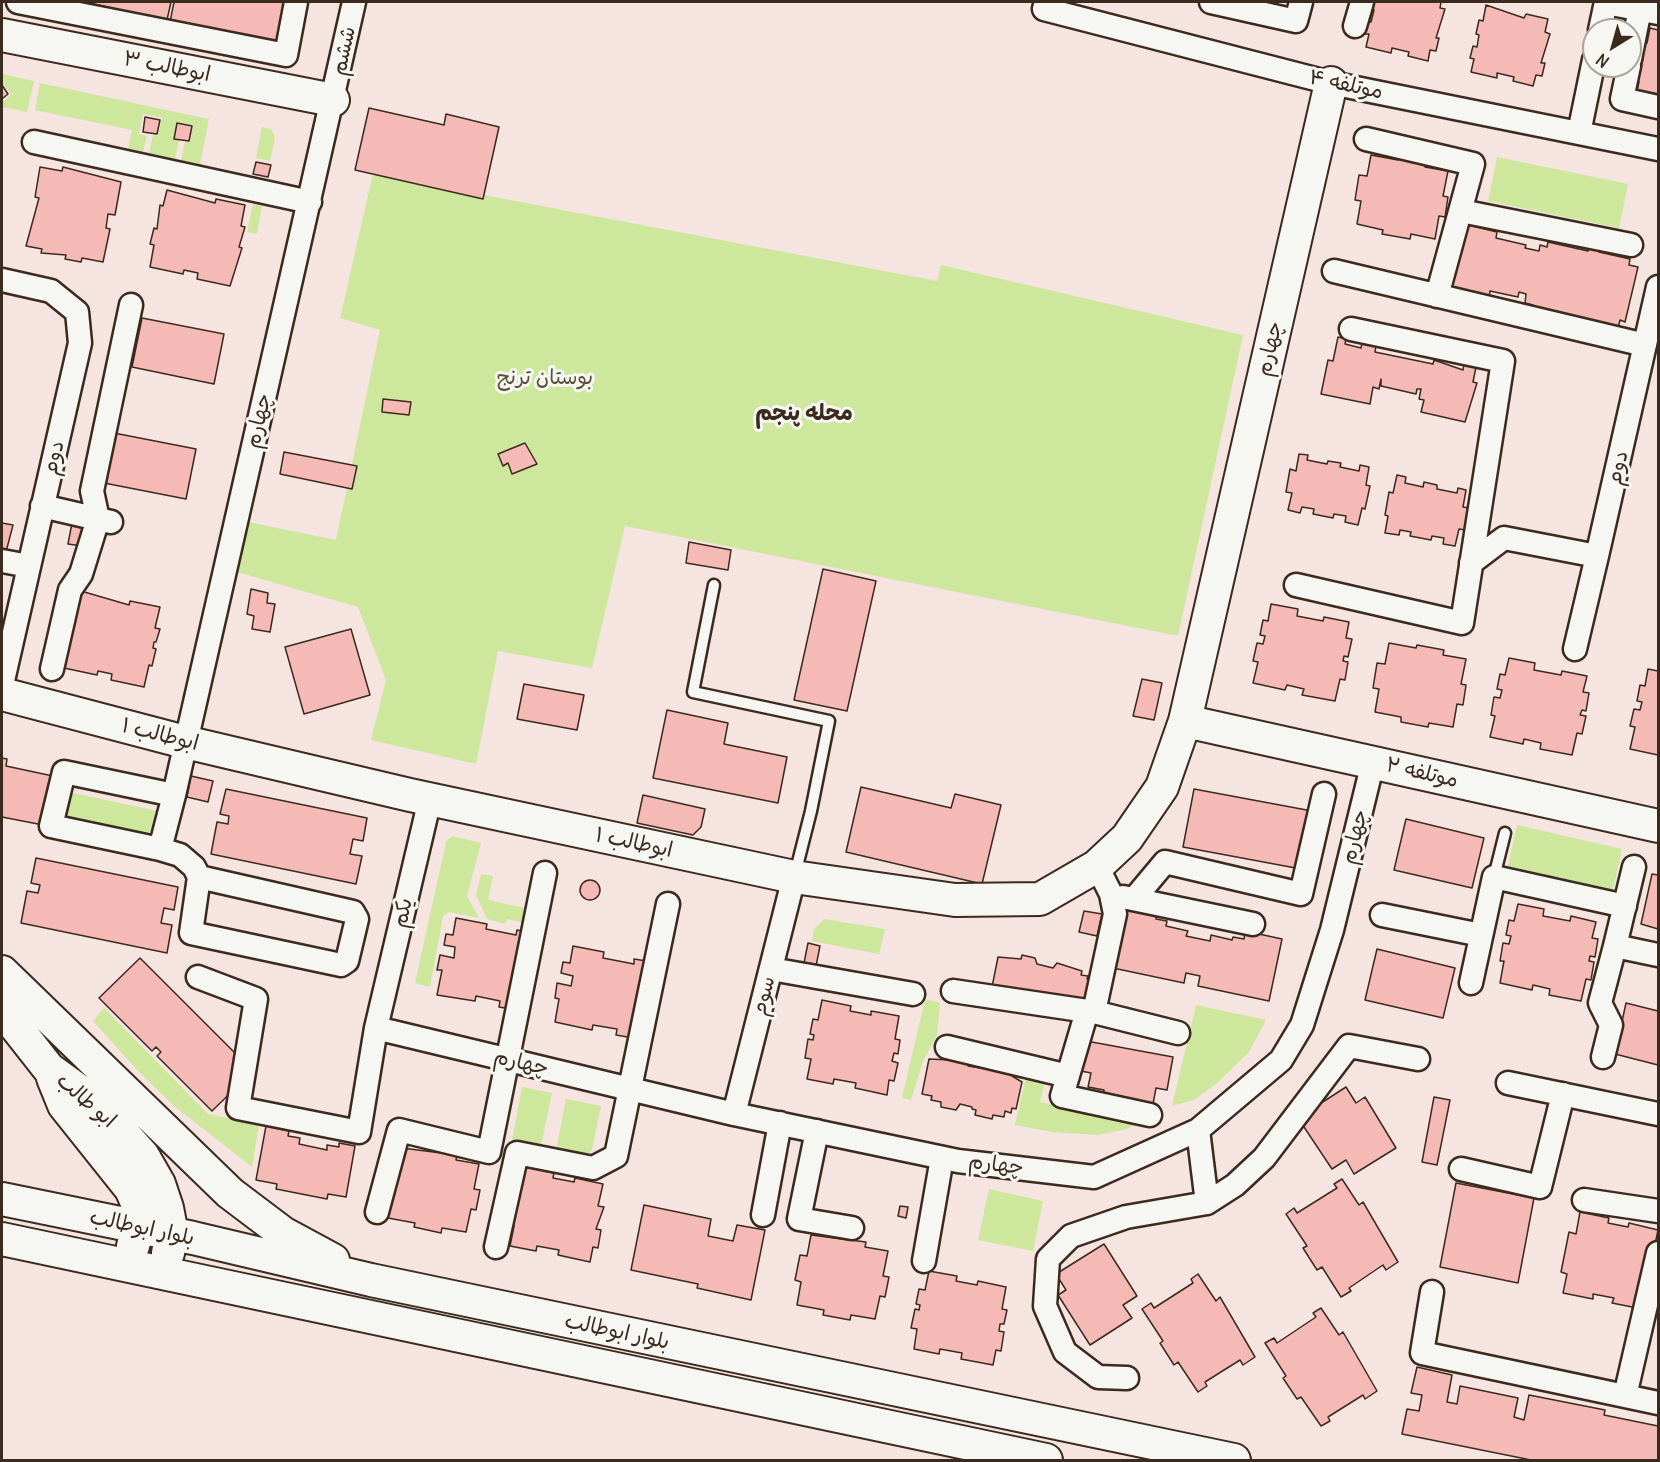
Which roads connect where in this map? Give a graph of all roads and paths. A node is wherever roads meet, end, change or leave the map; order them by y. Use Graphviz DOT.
graph roads {
  1 [pos="18,2"];
  2 [pos="296,2"];
  3 [pos="354,2"];
  4 [pos="1046,2"];
  5 [pos="1211,2"];
  6 [pos="1300,2"];
  7 [pos="1362,2"];
  8 [pos="1606,2"];
  9 [pos="1649,11"];
  10 [pos="1603,18"];
  11 [pos="1355,26"];
  12 [pos="1642,29"];
  13 [pos="2,35"];
  14 [pos="1590,78"];
  15 [pos="1626,78"];
  16 [pos="1331,83"];
  17 [pos="333,100"];
  18 [pos="1659,107"];
  19 [pos="1579,133"];
  20 [pos="1366,139"];
  21 [pos="34,141"];
  22 [pos="1659,149"];
  23 [pos="310,202"];
  24 [pos="1461,211"];
  25 [pos="1631,245"];
  26 [pos="1334,271"];
  27 [pos="2,280"];
  28 [pos="1659,287"];
  29 [pos="1437,296"];
  30 [pos="131,305"];
  31 [pos="1351,329"];
  32 [pos="1646,345"];
  33 [pos="1648,381"];
  34 [pos="42,506"];
  35 [pos="105,520"];
  36 [pos="1597,556"];
  37 [pos="2,561"];
  38 [pos="1471,563"];
  39 [pos="29,566"];
  40 [pos="714,585"];
  41 [pos="1296,585"];
  42 [pos="1575,649"];
  43 [pos="52,669"];
  44 [pos="2,685"];
  45 [pos="2,694"];
  46 [pos="1185,722"];
  47 [pos="185,742"];
  48 [pos="1373,762"];
  49 [pos="1324,794"];
  50 [pos="174,795"];
  51 [pos="430,799"];
  52 [pos="1659,826"];
  53 [pos="1505,833"];
  54 [pos="160,849"];
  55 [pos="1097,866"];
  56 [pos="1634,867"];
  57 [pos="545,873"];
  58 [pos="199,877"];
  59 [pos="794,878"];
  60 [pos="1494,878"];
  61 [pos="1111,894"];
  62 [pos="1134,899"];
  63 [pos="668,904"];
  64 [pos="1625,906"];
  65 [pos="1382,915"];
  66 [pos="1253,924"];
  67 [pos="1481,935"];
  68 [pos="1616,946"];
  69 [pos="1659,955"];
  70 [pos="771,969"];
  71 [pos="2,972"];
  72 [pos="198,977"];
  73 [pos="1471,983"];
  74 [pos="953,991"];
  75 [pos="913,994"];
  76 [pos="2,1009"];
  77 [pos="1091,1012"];
  78 [pos="376,1028"];
  79 [pos="1178,1033"];
  80 [pos="948,1047"];
  81 [pos="1603,1058"];
  82 [pos="506,1059"];
  83 [pos="1418,1059"];
  84 [pos="49,1069"];
  85 [pos="1068,1076"];
  86 [pos="1508,1083"];
  87 [pos="631,1089"];
  88 [pos="1563,1094"];
  89 [pos="734,1114"];
  90 [pos="1659,1114"];
  91 [pos="1150,1115"];
  92 [pos="780,1124"];
  93 [pos="1198,1130"];
  94 [pos="817,1131"];
  95 [pos="942,1158"];
  96 [pos="1461,1169"];
  97 [pos="2,1199"];
  98 [pos="1584,1200"];
  99 [pos="1207,1203"];
  100 [pos="1659,1211"];
  101 [pos="377,1212"];
  102 [pos="763,1215"];
  103 [pos="138,1227"];
  104 [pos="852,1228"];
  105 [pos="172,1234"];
  106 [pos="2,1239"];
  107 [pos="496,1246"];
  108 [pos="1659,1254"];
  109 [pos="924,1261"];
  110 [pos="129,1266"];
  111 [pos="163,1274"];
  112 [pos="371,1280"];
  113 [pos="1432,1292"];
  114 [pos="1127,1378"];
  115 [pos="1625,1396"];
  116 [pos="1659,1403"];
  117 [pos="1046,1461"];
  118 [pos="1234,1461"];
  1 -- 2 [label="street"];
  3 -- 17 [label="street, ششم"];
  4 -- 16 [label="street, موتلفه ۴"];
  5 -- 6 [label="street"];
  7 -- 11 [label="street"];
  8 -- 9 [label="street"];
  8 -- 10 [label="street"];
  9 -- 12 [label="street"];
  13 -- 17 [label="main road, ابوطالب ۳"];
  14 -- 19 [label="street"];
  15 -- 18 [label="street"];
  16 -- 19 [label="street, موتلفه ۴"];
  16 -- 46 [label="main road, چهارم"];
  17 -- 23 [label="street, چهارم"];
  19 -- 22 [label="street, موتلفه ۴"];
  20 -- 24 [label="street"];
  21 -- 23 [label="street"];
  23 -- 47 [label="street, چهارم"];
  24 -- 25 [label="street"];
  24 -- 29 [label="street"];
  26 -- 29 [label="street"];
  27 -- 34 [label="street, دوم"];
  28 -- 32 [label="street, دوم"];
  29 -- 32 [label="street"];
  30 -- 35 [label="street"];
  31 -- 38 [label="street"];
  32 -- 33 [label="street, دوم"];
  33 -- 36 [label="street, دوم"];
  34 -- 35 [label="street"];
  34 -- 39 [label="street, دوم"];
  35 -- 43 [label="street"];
  36 -- 38 [label="street"];
  36 -- 42 [label="street, دوم"];
  37 -- 39 [label="street"];
  38 -- 41 [label="street"];
  39 -- 44 [label="street, دوم"];
  40 -- 59 [label="lane"];
  45 -- 47 [label="main road, ابوطالب ۱"];
  46 -- 48 [label="main road, موتلفه ۲"];
  46 -- 55 [label="main road, ابوطالب ۱"];
  47 -- 50 [label="street, چهارم"];
  47 -- 51 [label="main road, ابوطالب ۱"];
  48 -- 52 [label="main road, موتلفه ۲"];
  48 -- 93 [label="street, چهارم"];
  49 -- 62 [label="street"];
  50 -- 54 [label="street, چهارم"];
  50 -- 54 [label="street"];
  51 -- 59 [label="main road, ابوطالب ۱"];
  51 -- 78 [label="street, یکم"];
  53 -- 60 [label="lane"];
  54 -- 58 [label="street"];
  55 -- 59 [label="main road, ابوطالب ۱"];
  55 -- 61 [label="street"];
  56 -- 64 [label="street"];
  57 -- 82 [label="street"];
  58 -- 58 [label="street"];
  59 -- 70 [label="street, سوم"];
  60 -- 64 [label="street"];
  60 -- 67 [label="street"];
  61 -- 62 [label="street"];
  61 -- 77 [label="street"];
  62 -- 66 [label="street"];
  63 -- 87 [label="street"];
  64 -- 68 [label="street"];
  65 -- 67 [label="street"];
  67 -- 73 [label="street"];
  68 -- 69 [label="street"];
  68 -- 81 [label="street"];
  70 -- 75 [label="street"];
  70 -- 89 [label="street, سوم"];
  71 -- 112 [label="main road"];
  72 -- 78 [label="street, یکم"];
  74 -- 77 [label="street"];
  76 -- 84 [label="main road"];
  77 -- 79 [label="street"];
  77 -- 85 [label="street"];
  78 -- 82 [label="street, چهارم"];
  80 -- 85 [label="street"];
  82 -- 87 [label="street, چهارم"];
  82 -- 101 [label="street"];
  83 -- 99 [label="street"];
  84 -- 103 [label="main road, ابو طالب"];
  84 -- 105 [label="main road, ابو طالب"];
  85 -- 91 [label="street"];
  86 -- 88 [label="street"];
  87 -- 89 [label="street, چهارم"];
  87 -- 107 [label="street"];
  88 -- 90 [label="street"];
  88 -- 96 [label="street"];
  89 -- 92 [label="street, چهارم"];
  92 -- 94 [label="street, چهارم"];
  92 -- 102 [label="street"];
  93 -- 95 [label="street, چهارم"];
  93 -- 99 [label="street"];
  94 -- 95 [label="street, چهارم"];
  94 -- 104 [label="street"];
  95 -- 109 [label="street"];
  97 -- 103 [label="main road, بلوار ابوطالب"];
  98 -- 100 [label="street"];
  99 -- 114 [label="street"];
  103 -- 105 [label="main road, بلوار ابوطالب"];
  103 -- 110 [label="main road, ابو طالب"];
  105 -- 111 [label="main road"];
  105 -- 112 [label="main road, بلوار ابوطالب"];
  106 -- 110 [label="main road, بلوار ابوطالب"];
  108 -- 115 [label="street"];
  110 -- 111 [label="main road, بلوار ابوطالب"];
  111 -- 117 [label="main road, بلوار ابوطالب"];
  112 -- 118 [label="main road, بلوار ابوطالب"];
  113 -- 115 [label="street"];
  115 -- 116 [label="street"];
}
